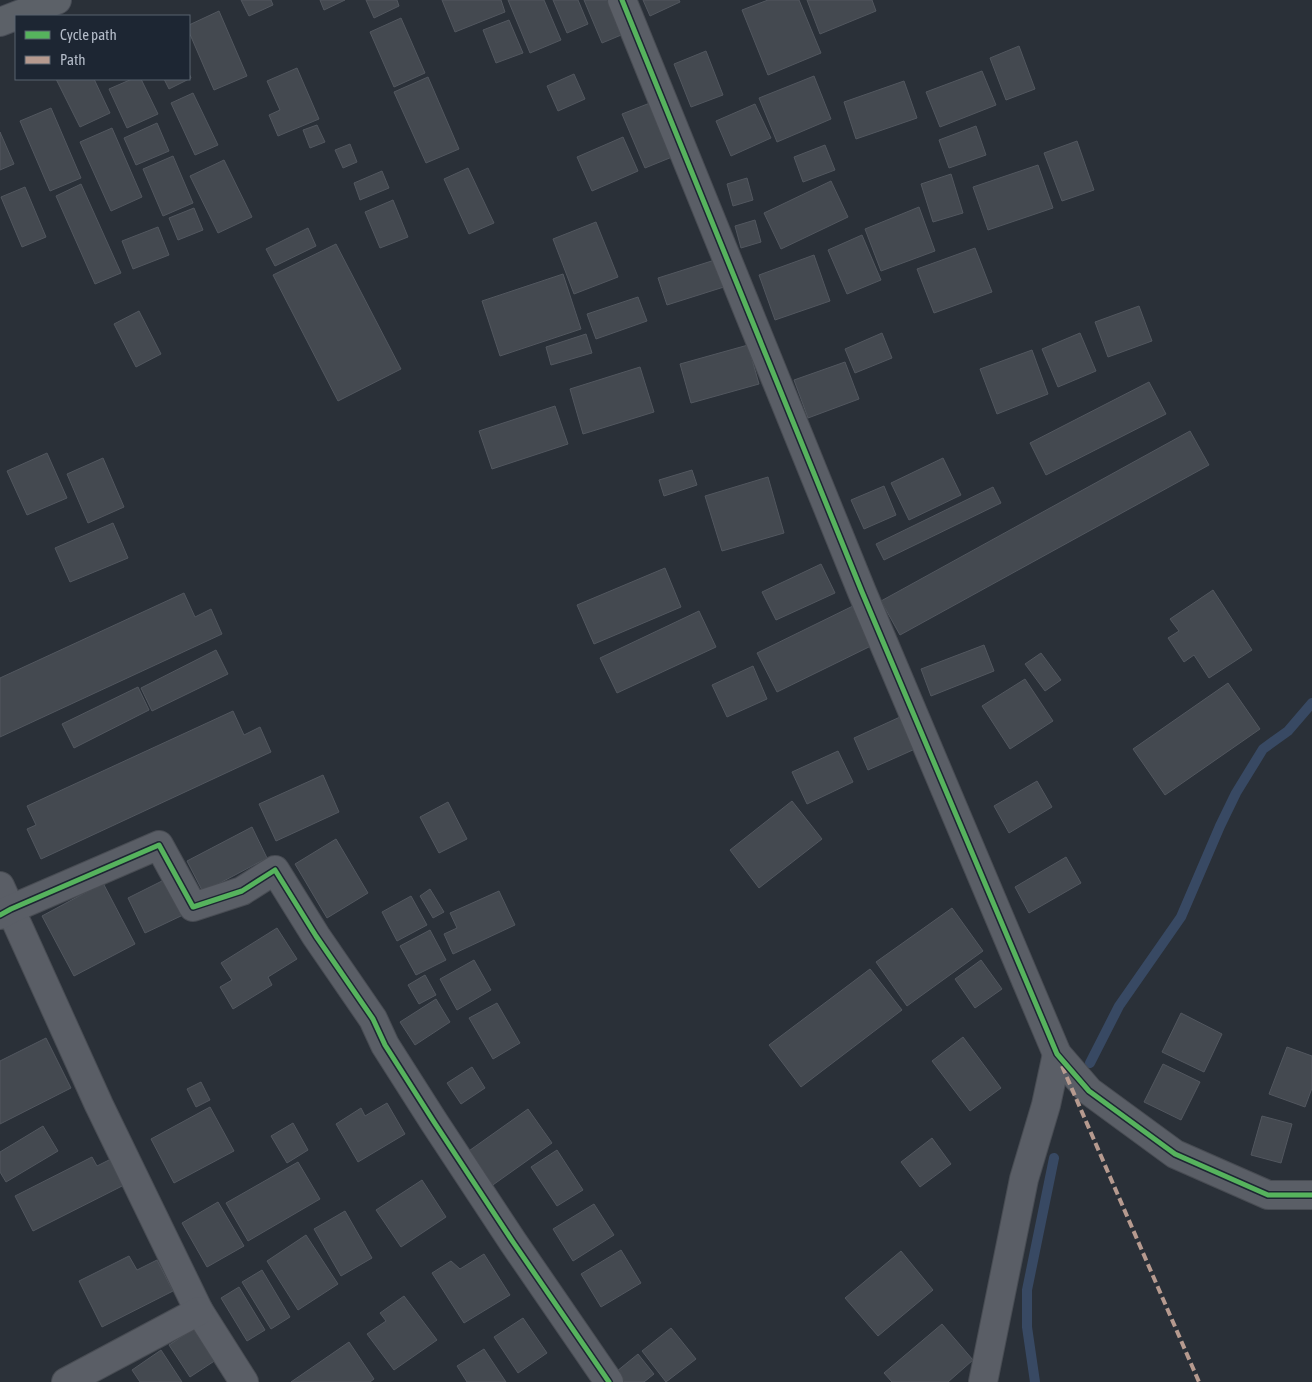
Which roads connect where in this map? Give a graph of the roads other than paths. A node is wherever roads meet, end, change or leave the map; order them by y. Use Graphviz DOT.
graph roads {
  1 [pos="57,0"];
  2 [pos="622,0"];
  3 [pos="18,15"];
  4 [pos="15,16"];
  5 [pos="0,22"];
  6 [pos="4,903"];
  7 [pos="1057,1054"];
  8 [pos="1312,1195"];
  9 [pos="199,1311"];
  10 [pos="66,1382"];
  11 [pos="244,1382"];
  12 [pos="610,1382"];
  13 [pos="983,1382"];
  1 -- 3 [label="main road"];
  2 -- 7 [label="street"];
  4 -- 5 [label="main road"];
  6 -- 9 [label="street"];
  6 -- 12 [label="street"];
  7 -- 8 [label="street"];
  7 -- 13 [label="street"];
  9 -- 10 [label="street"];
  9 -- 11 [label="street"];
}
